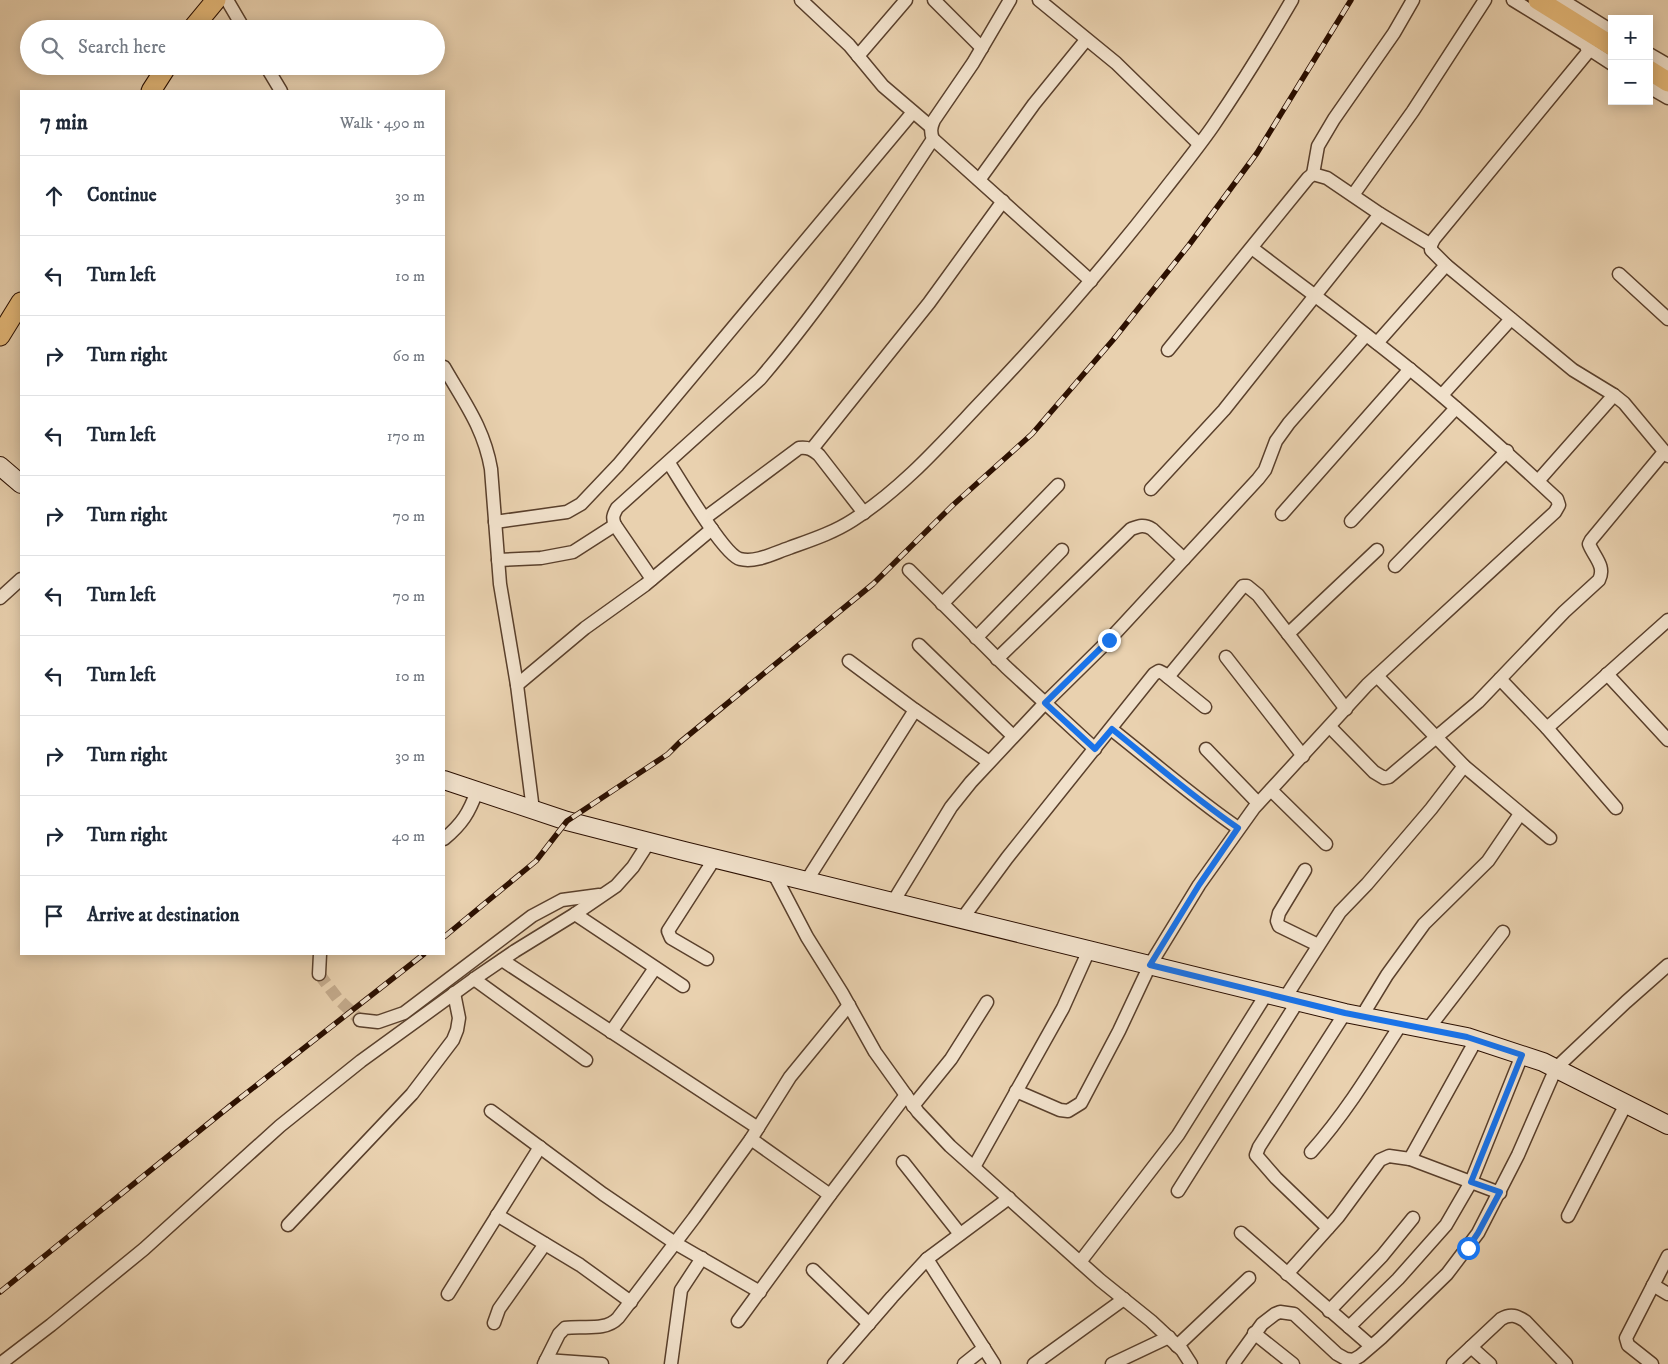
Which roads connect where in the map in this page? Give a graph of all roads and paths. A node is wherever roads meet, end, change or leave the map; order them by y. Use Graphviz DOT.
graph roads {
  1 [pos="216,0"];
  2 [pos="227,0"];
  3 [pos="801,0"];
  4 [pos="906,0"];
  5 [pos="934,0"];
  6 [pos="1010,0"];
  7 [pos="1039,0"];
  8 [pos="1292,0"];
  9 [pos="1413,0"];
  10 [pos="1485,0"];
  11 [pos="1514,0"];
  12 [pos="1538,0"];
  13 [pos="1571,2"];
  14 [pos="199,20"];
  15 [pos="239,20"];
  16 [pos="1608,28"];
  17 [pos="1086,40"];
  18 [pos="1608,44"];
  19 [pos="982,48"];
  20 [pos="1588,48"];
  21 [pos="858,56"];
  22 [pos="1653,56"];
  23 [pos="1608,61"];
  24 [pos="1668,65"];
  25 [pos="1653,73"];
  26 [pos="161,75"];
  27 [pos="271,75"];
  28 [pos="1668,82"];
  29 [pos="1653,89"];
  30 [pos="152,90"];
  31 [pos="280,90"];
  32 [pos="1668,98"];
  33 [pos="913,112"];
  34 [pos="932,133"];
  35 [pos="1200,144"];
  36 [pos="1313,174"];
  37 [pos="979,180"];
  38 [pos="1353,195"];
  39 [pos="1003,201"];
  40 [pos="1380,214"];
  41 [pos="1431,245"];
  42 [pos="1252,248"];
  43 [pos="1446,266"];
  44 [pos="1619,274"];
  45 [pos="1092,281"];
  46 [pos="1315,296"];
  47 [pos="20,304"];
  48 [pos="1511,319"];
  49 [pos="1668,319"];
  50 [pos="1366,335"];
  51 [pos="0,336"];
  52 [pos="1377,343"];
  53 [pos="1168,350"];
  54 [pos="445,369"];
  55 [pos="1410,369"];
  56 [pos="1442,395"];
  57 [pos="1614,395"];
  58 [pos="1456,408"];
  59 [pos="812,449"];
  60 [pos="1507,452"];
  61 [pos="1666,454"];
  62 [pos="669,463"];
  63 [pos="0,466"];
  64 [pos="1538,481"];
  65 [pos="20,483"];
  66 [pos="1058,485"];
  67 [pos="1151,489"];
  68 [pos="864,512"];
  69 [pos="1282,514"];
  70 [pos="1351,521"];
  71 [pos="495,522"];
  72 [pos="708,524"];
  73 [pos="615,525"];
  74 [pos="1062,550"];
  75 [pos="1377,550"];
  76 [pos="1184,559"];
  77 [pos="498,560"];
  78 [pos="1395,566"];
  79 [pos="909,570"];
  80 [pos="652,579"];
  81 [pos="20,580"];
  82 [pos="0,598"];
  83 [pos="942,604"];
  84 [pos="1668,620"];
  85 [pos="1288,634"];
  86 [pos="976,638"];
  87 [pos="920,645"];
  88 [pos="1226,657"];
  89 [pos="997,659"];
  90 [pos="849,661"];
  91 [pos="1607,674"];
  92 [pos="1377,676"];
  93 [pos="1168,677"];
  94 [pos="1500,679"];
  95 [pos="517,685"];
  96 [pos="1045,703"];
  97 [pos="1205,707"];
  98 [pos="1346,709"];
  99 [pos="915,710"];
  100 [pos="1330,727"];
  101 [pos="1547,728"];
  102 [pos="1112,729"];
  103 [pos="1013,736"];
  104 [pos="1435,737"];
  105 [pos="1668,740"];
  106 [pos="1095,749"];
  107 [pos="1206,749"];
  108 [pos="1303,756"];
  109 [pos="989,762"];
  110 [pos="1464,766"];
  111 [pos="445,780"];
  112 [pos="1271,790"];
  113 [pos="477,791"];
  114 [pos="1258,803"];
  115 [pos="1616,808"];
  116 [pos="533,810"];
  117 [pos="1520,814"];
  118 [pos="1238,828"];
  119 [pos="445,838"];
  120 [pos="1550,838"];
  121 [pos="649,842"];
  122 [pos="1326,844"];
  123 [pos="715,858"];
  124 [pos="1306,870"];
  125 [pos="773,872"];
  126 [pos="808,880"];
  127 [pos="602,894"];
  128 [pos="893,902"];
  129 [pos="575,914"];
  130 [pos="962,919"];
  131 [pos="1503,932"];
  132 [pos="1318,945"];
  133 [pos="1090,950"];
  134 [pos="320,955"];
  135 [pos="707,959"];
  136 [pos="502,960"];
  137 [pos="1150,965"];
  138 [pos="1668,965"];
  139 [pos="656,968"];
  140 [pos="319,974"];
  141 [pos="474,979"];
  142 [pos="683,986"];
  143 [pos="454,993"];
  144 [pos="1267,993"];
  145 [pos="1292,999"];
  146 [pos="987,1002"];
  147 [pos="849,1005"];
  148 [pos="1354,1014"];
  149 [pos="360,1020"];
  150 [pos="1401,1024"];
  151 [pos="1428,1029"];
  152 [pos="611,1032"];
  153 [pos="1476,1040"];
  154 [pos="1522,1055"];
  155 [pos="586,1060"];
  156 [pos="1556,1068"];
  157 [pos="1016,1091"];
  158 [pos="910,1101"];
  159 [pos="1626,1104"];
  160 [pos="491,1111"];
  161 [pos="1668,1125"];
  162 [pos="754,1133"];
  163 [pos="540,1147"];
  164 [pos="1311,1152"];
  165 [pos="1410,1159"];
  166 [pos="903,1162"];
  167 [pos="974,1167"];
  168 [pos="1471,1182"];
  169 [pos="1178,1191"];
  170 [pos="1500,1192"];
  171 [pos="830,1195"];
  172 [pos="1009,1198"];
  173 [pos="497,1215"];
  174 [pos="1568,1216"];
  175 [pos="1413,1218"];
  176 [pos="288,1226"];
  177 [pos="1328,1228"];
  178 [pos="960,1234"];
  179 [pos="1241,1234"];
  180 [pos="675,1243"];
  181 [pos="545,1244"];
  182 [pos="1668,1256"];
  183 [pos="702,1258"];
  184 [pos="927,1260"];
  185 [pos="1080,1262"];
  186 [pos="812,1270"];
  187 [pos="1287,1274"];
  188 [pos="1249,1278"];
  189 [pos="1653,1285"];
  190 [pos="760,1292"];
  191 [pos="448,1294"];
  192 [pos="1668,1294"];
  193 [pos="1124,1300"];
  194 [pos="631,1302"];
  195 [pos="1329,1310"];
  196 [pos="738,1321"];
  197 [pos="494,1323"];
  198 [pos="869,1324"];
  199 [pos="1349,1327"];
  200 [pos="1254,1334"];
  201 [pos="1173,1342"];
  202 [pos="1371,1346"];
  203 [pos="1471,1347"];
  204 [pos="984,1348"];
  205 [pos="545,1362"];
  206 [pos="1645,1362"];
  207 [pos="0,1364"];
  208 [pos="602,1364"];
  209 [pos="672,1364"];
  210 [pos="834,1364"];
  211 [pos="964,1364"];
  212 [pos="994,1364"];
  213 [pos="1034,1364"];
  214 [pos="1112,1364"];
  215 [pos="1191,1364"];
  216 [pos="1233,1364"];
  217 [pos="1293,1364"];
  218 [pos="1453,1364"];
  219 [pos="1490,1364"];
  220 [pos="1566,1364"];
  1 -- 14 [label="main road"];
  2 -- 15 [label="street"];
  3 -- 21 [label="street"];
  4 -- 21 [label="street"];
  5 -- 19 [label="street"];
  6 -- 19 [label="street"];
  7 -- 17 [label="street"];
  8 -- 35 [label="street"];
  9 -- 36 [label="street"];
  10 -- 38 [label="street"];
  11 -- 20 [label="street"];
  12 -- 18 [label="main road"];
  13 -- 16 [label="street"];
  17 -- 35 [label="street"];
  17 -- 37 [label="street"];
  19 -- 34 [label="street"];
  20 -- 23 [label="street"];
  20 -- 41 [label="street"];
  21 -- 33 [label="street"];
  22 -- 24 [label="street"];
  25 -- 28 [label="main road"];
  26 -- 30 [label="main road"];
  27 -- 31 [label="street"];
  29 -- 32 [label="street"];
  33 -- 34 [label="street"];
  33 -- 71 [label="street"];
  34 -- 37 [label="street"];
  34 -- 62 [label="street"];
  35 -- 45 [label="street"];
  36 -- 38 [label="street"];
  36 -- 42 [label="street"];
  37 -- 39 [label="street"];
  38 -- 40 [label="street"];
  39 -- 45 [label="street"];
  39 -- 59 [label="street"];
  40 -- 41 [label="street"];
  40 -- 46 [label="street"];
  41 -- 43 [label="street"];
  42 -- 46 [label="street"];
  42 -- 53 [label="street"];
  43 -- 48 [label="street"];
  43 -- 52 [label="street"];
  44 -- 49 [label="street"];
  45 -- 68 [label="street"];
  46 -- 50 [label="street"];
  46 -- 67 [label="street"];
  47 -- 51 [label="main road"];
  48 -- 56 [label="street"];
  48 -- 57 [label="street"];
  50 -- 52 [label="street"];
  50 -- 76 [label="street"];
  52 -- 55 [label="street"];
  54 -- 71 [label="street"];
  55 -- 56 [label="street"];
  55 -- 69 [label="street"];
  56 -- 58 [label="street"];
  57 -- 61 [label="street"];
  57 -- 64 [label="street"];
  58 -- 60 [label="street"];
  58 -- 70 [label="street"];
  59 -- 68 [label="street"];
  59 -- 72 [label="street"];
  60 -- 64 [label="street"];
  60 -- 78 [label="street"];
  61 -- 94 [label="street"];
  62 -- 72 [label="street"];
  62 -- 73 [label="street"];
  63 -- 65 [label="street"];
  64 -- 92 [label="street"];
  66 -- 83 [label="street"];
  68 -- 72 [label="street"];
  71 -- 77 [label="street"];
  72 -- 80 [label="street"];
  73 -- 77 [label="street"];
  73 -- 80 [label="street"];
  74 -- 86 [label="street"];
  75 -- 85 [label="street"];
  76 -- 89 [label="street"];
  76 -- 96 [label="street"];
  77 -- 95 [label="street"];
  79 -- 83 [label="street"];
  80 -- 95 [label="street"];
  81 -- 82 [label="street"];
  83 -- 86 [label="street"];
  84 -- 91 [label="street"];
  85 -- 93 [label="street"];
  85 -- 98 [label="street"];
  86 -- 89 [label="street"];
  87 -- 103 [label="street"];
  88 -- 108 [label="street"];
  89 -- 96 [label="street"];
  90 -- 99 [label="street"];
  91 -- 101 [label="street"];
  91 -- 105 [label="street"];
  92 -- 98 [label="street"];
  92 -- 104 [label="street"];
  93 -- 97 [label="street"];
  93 -- 102 [label="street"];
  94 -- 101 [label="street"];
  94 -- 104 [label="street"];
  95 -- 116 [label="street"];
  96 -- 103 [label="street"];
  96 -- 106 [label="street"];
  98 -- 100 [label="street"];
  99 -- 109 [label="street"];
  99 -- 126 [label="street"];
  100 -- 104 [label="street"];
  100 -- 108 [label="street"];
  101 -- 115 [label="street"];
  102 -- 106 [label="street"];
  102 -- 118 [label="street"];
  103 -- 109 [label="street"];
  104 -- 110 [label="street"];
  106 -- 130 [label="street"];
  107 -- 114 [label="street"];
  108 -- 112 [label="street"];
  109 -- 128 [label="street"];
  110 -- 117 [label="street"];
  110 -- 132 [label="street"];
  111 -- 113 [label="street"];
  112 -- 114 [label="street"];
  112 -- 122 [label="street"];
  113 -- 116 [label="street"];
  113 -- 119 [label="street"];
  114 -- 118 [label="street"];
  116 -- 121 [label="street"];
  117 -- 120 [label="street"];
  117 -- 148 [label="street"];
  118 -- 137 [label="street"];
  121 -- 123 [label="street"];
  121 -- 127 [label="street"];
  123 -- 125 [label="street"];
  123 -- 135 [label="street"];
  124 -- 132 [label="street"];
  125 -- 126 [label="street"];
  125 -- 147 [label="street"];
  126 -- 128 [label="street"];
  127 -- 129 [label="street"];
  127 -- 149 [label="street"];
  128 -- 130 [label="street"];
  129 -- 136 [label="street"];
  129 -- 139 [label="street"];
  130 -- 133 [label="street"];
  131 -- 151 [label="street"];
  132 -- 145 [label="street"];
  133 -- 137 [label="street"];
  133 -- 157 [label="street"];
  134 -- 140 [label="street"];
  136 -- 141 [label="street"];
  136 -- 152 [label="street"];
  137 -- 144 [label="street"];
  137 -- 157 [label="street"];
  138 -- 156 [label="street"];
  139 -- 142 [label="street"];
  139 -- 152 [label="street"];
  141 -- 143 [label="street"];
  141 -- 155 [label="street"];
  143 -- 176 [label="street"];
  143 -- 207 [label="street"];
  144 -- 145 [label="street"];
  144 -- 185 [label="street"];
  145 -- 148 [label="street"];
  145 -- 169 [label="street"];
  146 -- 158 [label="street"];
  147 -- 158 [label="street"];
  147 -- 162 [label="street"];
  148 -- 150 [label="street"];
  148 -- 177 [label="street"];
  150 -- 151 [label="street"];
  150 -- 164 [label="street"];
  151 -- 153 [label="street"];
  152 -- 162 [label="street"];
  153 -- 154 [label="street"];
  153 -- 165 [label="street"];
  154 -- 156 [label="street"];
  154 -- 168 [label="street"];
  156 -- 159 [label="street"];
  156 -- 170 [label="street"];
  157 -- 167 [label="street"];
  158 -- 167 [label="street"];
  158 -- 171 [label="street"];
  159 -- 161 [label="street"];
  159 -- 174 [label="street"];
  160 -- 163 [label="street"];
  162 -- 171 [label="street"];
  162 -- 180 [label="street"];
  163 -- 173 [label="street"];
  163 -- 180 [label="street"];
  165 -- 168 [label="street"];
  165 -- 177 [label="street"];
  166 -- 178 [label="street"];
  167 -- 172 [label="street"];
  168 -- 170 [label="street"];
  168 -- 199 [label="street"];
  170 -- 202 [label="street"];
  171 -- 190 [label="street"];
  172 -- 178 [label="street"];
  172 -- 185 [label="street"];
  173 -- 181 [label="street"];
  173 -- 191 [label="street"];
  175 -- 195 [label="street"];
  177 -- 187 [label="street"];
  178 -- 184 [label="street"];
  179 -- 187 [label="street"];
  180 -- 183 [label="street"];
  180 -- 194 [label="street"];
  181 -- 194 [label="street"];
  181 -- 197 [label="street"];
  182 -- 189 [label="street"];
  183 -- 190 [label="street"];
  183 -- 209 [label="street"];
  184 -- 198 [label="street"];
  184 -- 204 [label="street"];
  185 -- 193 [label="street"];
  186 -- 198 [label="street"];
  187 -- 195 [label="street"];
  188 -- 201 [label="street"];
  189 -- 192 [label="street"];
  189 -- 206 [label="street"];
  190 -- 196 [label="street"];
  193 -- 201 [label="street"];
  193 -- 213 [label="street"];
  194 -- 205 [label="street"];
  195 -- 199 [label="street"];
  198 -- 210 [label="street"];
  199 -- 202 [label="street"];
  200 -- 202 [label="street"];
  200 -- 216 [label="street"];
  200 -- 217 [label="street"];
  201 -- 214 [label="street"];
  201 -- 215 [label="street"];
  203 -- 218 [label="street"];
  203 -- 219 [label="street"];
  203 -- 220 [label="street"];
  204 -- 211 [label="street"];
  204 -- 212 [label="street"];
  205 -- 208 [label="street"];
}
